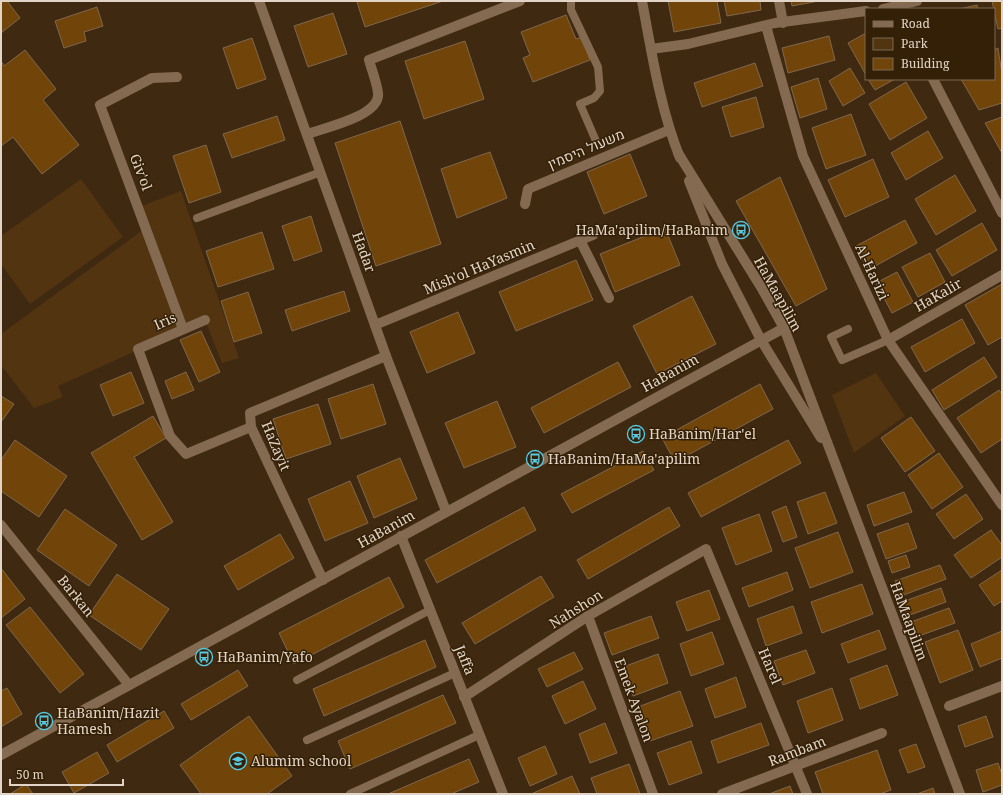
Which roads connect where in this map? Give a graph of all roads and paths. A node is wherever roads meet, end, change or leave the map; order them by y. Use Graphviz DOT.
graph roads {
  1 [pos="259,1"];
  2 [pos="520,1"];
  3 [pos="571,1"];
  4 [pos="642,1"];
  5 [pos="779,1"];
  6 [pos="917,1"];
  7 [pos="897,6"];
  8 [pos="865,11"];
  9 [pos="783,23"];
  10 [pos="766,26"];
  11 [pos="651,49"];
  12 [pos="177,77"];
  13 [pos="935,80"];
  14 [pos="669,130"];
  15 [pos="307,134"];
  16 [pos="596,141"];
  17 [pos="678,154"];
  18 [pos="320,172"];
  19 [pos="525,204"];
  20 [pos="1002,213"];
  21 [pos="197,218"];
  22 [pos="593,235"];
  23 [pos="580,240"];
  24 [pos="1002,275"];
  25 [pos="609,298"];
  26 [pos="205,320"];
  27 [pos="376,325"];
  28 [pos="784,328"];
  29 [pos="183,329"];
  30 [pos="848,329"];
  31 [pos="760,340"];
  32 [pos="888,340"];
  33 [pos="386,356"];
  34 [pos="251,427"];
  35 [pos="833,458"];
  36 [pos="1002,505"];
  37 [pos="446,511"];
  38 [pos="1,525"];
  39 [pos="401,536"];
  40 [pos="706,549"];
  41 [pos="323,580"];
  42 [pos="430,610"];
  43 [pos="588,616"];
  44 [pos="455,673"];
  45 [pos="297,680"];
  46 [pos="129,685"];
  47 [pos="1002,686"];
  48 [pos="464,697"];
  49 [pos="949,706"];
  50 [pos="882,733"];
  51 [pos="480,735"];
  52 [pos="306,740"];
  53 [pos="1,754"];
  54 [pos="796,767"];
  55 [pos="500,793"];
  56 [pos="350,794"];
  57 [pos="653,794"];
  58 [pos="722,794"];
  59 [pos="807,794"];
  60 [pos="960,794"];
  1 -- 15 [label="street, Hadar"];
  2 -- 15 [label="street"];
  3 -- 16 [label="lane"];
  4 -- 11 [label="street, HaMaapilim"];
  5 -- 9 [label="street"];
  6 -- 7 [label="street"];
  8 -- 9 [label="street"];
  9 -- 10 [label="street"];
  10 -- 11 [label="street"];
  10 -- 32 [label="street, Al-Harizi"];
  11 -- 14 [label="street, HaMaapilim"];
  12 -- 29 [label="street, Giv'ol"];
  13 -- 20 [label="street"];
  14 -- 17 [label="street, HaMaapilim"];
  14 -- 19 [label="street, משעול היסמין"];
  15 -- 18 [label="street, Hadar"];
  17 -- 28 [label="street, HaMaapilim"];
  17 -- 31 [label="street, HaMaapilim"];
  18 -- 21 [label="lane"];
  18 -- 27 [label="street, Hadar"];
  22 -- 23 [label="street, Mish'ol HaYasmin"];
  23 -- 25 [label="street"];
  23 -- 27 [label="street, Mish'ol HaYasmin"];
  24 -- 32 [label="street, HaKalir"];
  26 -- 29 [label="street, Iris"];
  27 -- 33 [label="street, Hadar"];
  28 -- 31 [label="street, HaBanim"];
  28 -- 35 [label="street, HaMaapilim"];
  29 -- 34 [label="street, Iris"];
  30 -- 32 [label="lane"];
  31 -- 35 [label="street, HaMaapilim"];
  31 -- 37 [label="street, HaBanim"];
  32 -- 36 [label="street, Al-Harizi"];
  33 -- 34 [label="street, HaZayit"];
  33 -- 37 [label="street, Hadar"];
  34 -- 41 [label="street, HaZayit"];
  35 -- 60 [label="street, HaMaapilim"];
  37 -- 39 [label="street, HaBanim"];
  38 -- 46 [label="street, Barkan"];
  39 -- 41 [label="street, HaBanim"];
  39 -- 42 [label="street, Jaffa"];
  40 -- 43 [label="street, Nahshon"];
  40 -- 54 [label="street, Harel"];
  41 -- 46 [label="street, HaBanim"];
  42 -- 44 [label="street, Jaffa"];
  42 -- 45 [label="lane"];
  43 -- 48 [label="street, Nahshon"];
  43 -- 57 [label="street, Emek Ayalon"];
  44 -- 48 [label="street, Jaffa"];
  44 -- 52 [label="lane"];
  46 -- 53 [label="street, HaBanim"];
  47 -- 49 [label="street"];
  48 -- 51 [label="street, Jaffa"];
  50 -- 54 [label="street, Rambam"];
  51 -- 55 [label="street, Jaffa"];
  51 -- 56 [label="lane"];
  54 -- 58 [label="street, Rambam"];
  54 -- 59 [label="street, Harel"];
}
